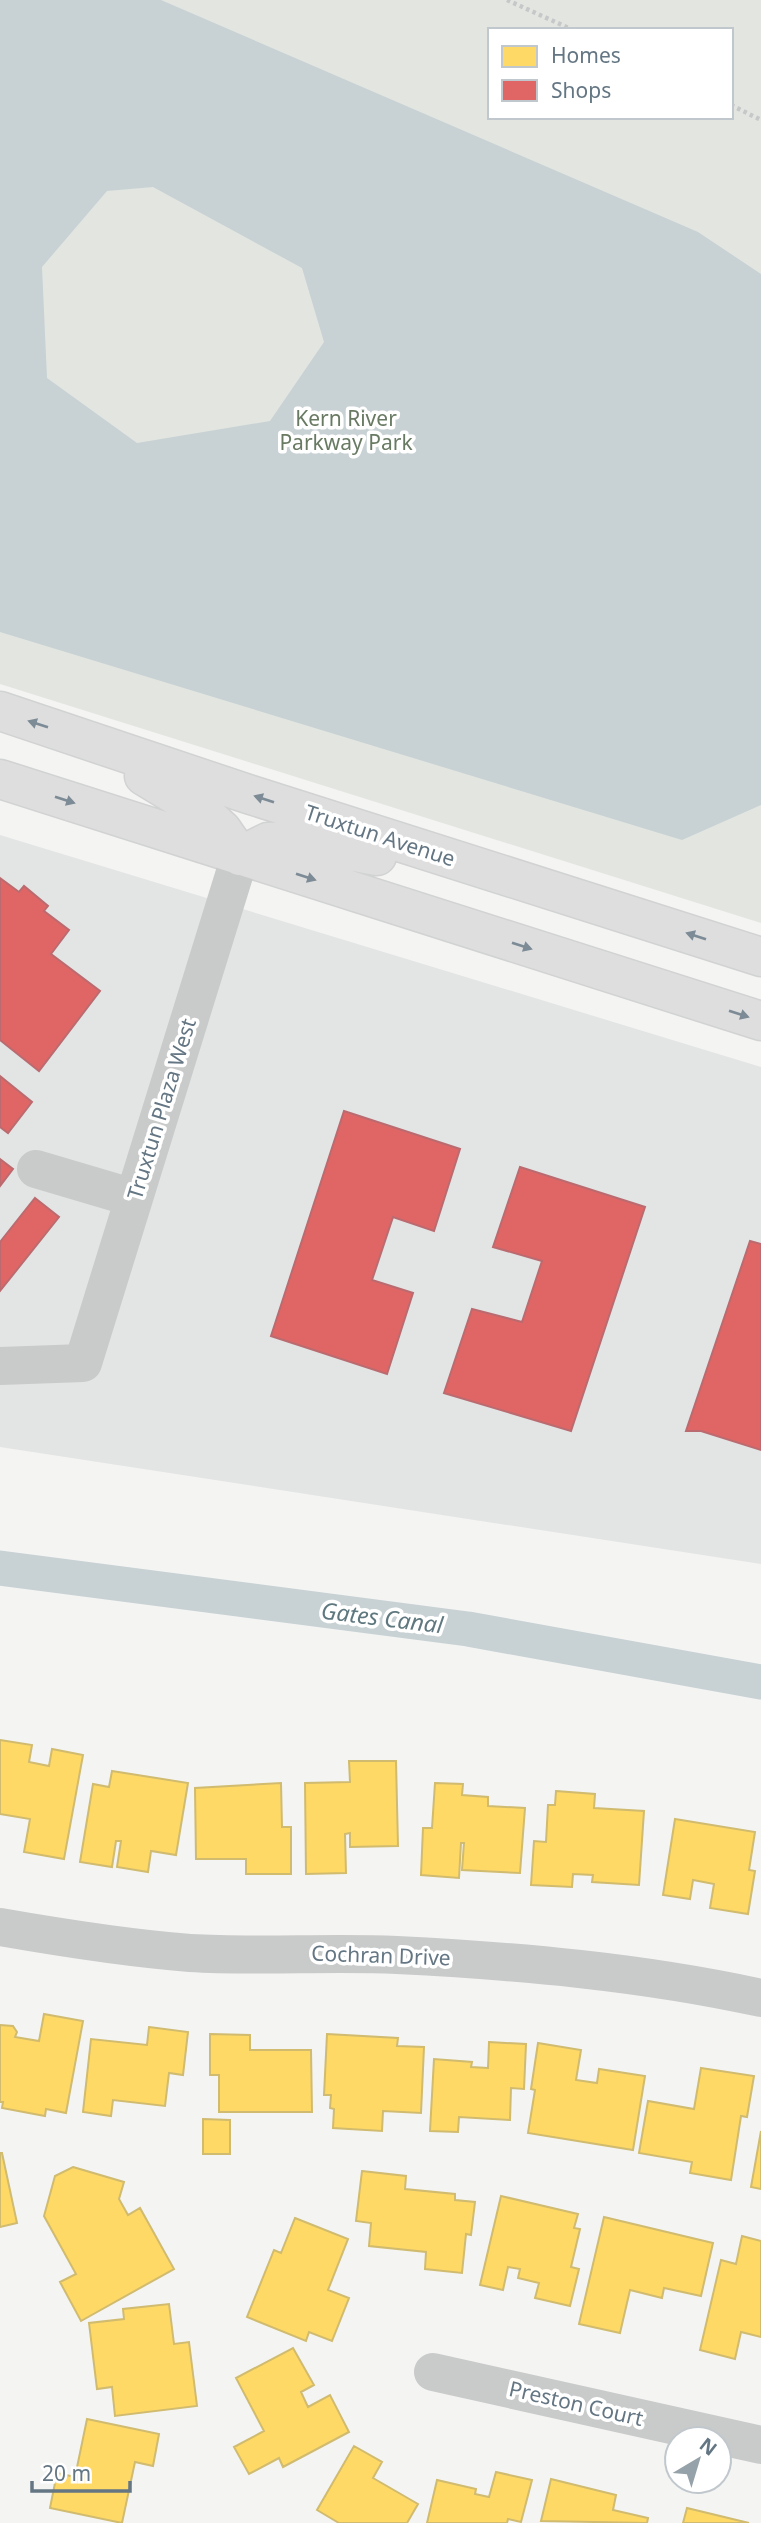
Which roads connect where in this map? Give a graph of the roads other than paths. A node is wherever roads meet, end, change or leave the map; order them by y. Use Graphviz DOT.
graph roads {
  1 [pos="0,711"];
  2 [pos="76,736"];
  3 [pos="0,779"];
  4 [pos="240,856"];
  5 [pos="539,886"];
  6 [pos="761,957"];
  7 [pos="761,1021"];
  8 [pos="36,1169"];
  9 [pos="134,1198"];
  10 [pos="0,1366"];
  11 [pos="0,1927"];
  12 [pos="761,1998"];
  13 [pos="432,2372"];
  14 [pos="761,2445"];
  2 -- 1 [label="main road, Truxtun Avenue, one-way"];
  2 -- 4 [label="main road"];
  5 -- 2 [label="main road, Truxtun Avenue, one-way"];
  3 -- 4 [label="main road, one-way"];
  4 -- 5 [label="main road"];
  4 -- 7 [label="main road, one-way"];
  4 -- 9 [label="street, Truxtun Plaza West"];
  6 -- 5 [label="main road, Truxtun Avenue, one-way"];
  8 -- 9 [label="street"];
  9 -- 10 [label="street, Truxtun Plaza West"];
  11 -- 12 [label="street, Cochran Drive"];
  13 -- 14 [label="street, Preston Court"];
}
